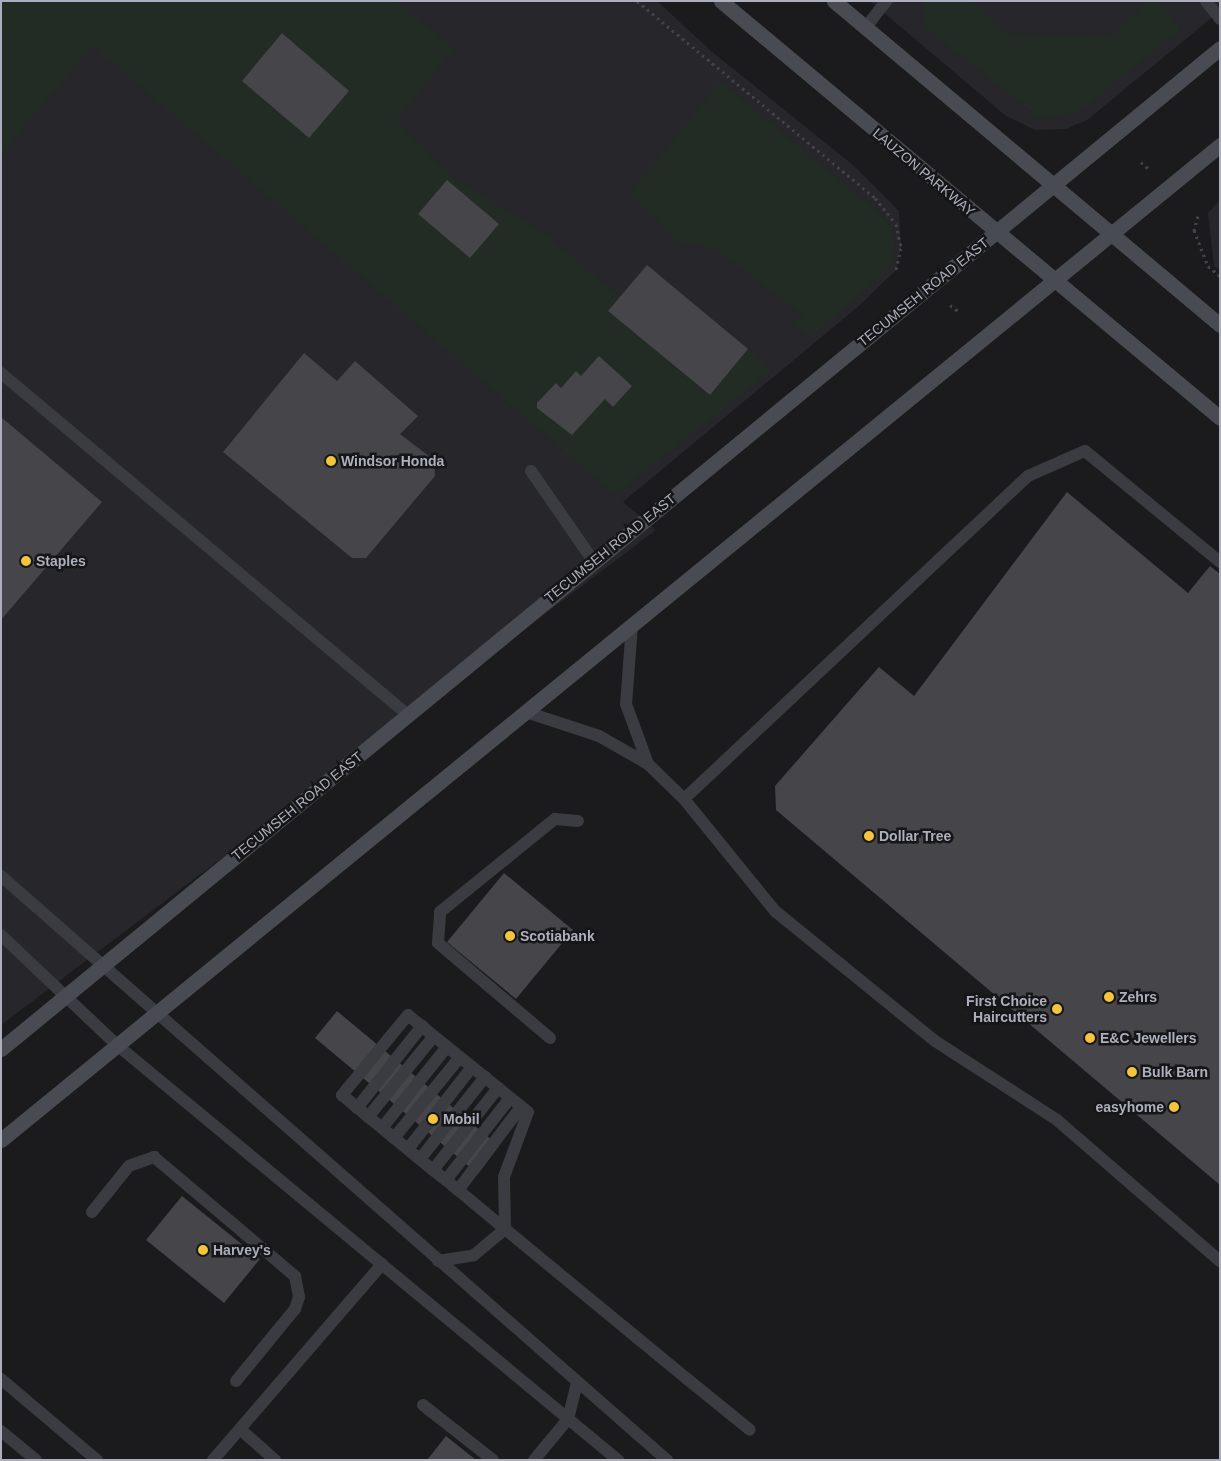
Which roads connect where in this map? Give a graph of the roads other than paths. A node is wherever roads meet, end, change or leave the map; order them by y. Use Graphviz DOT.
graph roads {
  1 [pos="721,1"];
  2 [pos="834,1"];
  3 [pos="886,1"];
  4 [pos="1206,1"];
  5 [pos="1220,19"];
  6 [pos="866,28"];
  7 [pos="1220,48"];
  8 [pos="1220,145"];
  9 [pos="1054,185"];
  10 [pos="996,232"];
  11 [pos="1112,235"];
  12 [pos="1056,281"];
  13 [pos="1220,325"];
  14 [pos="1,373"];
  15 [pos="1220,418"];
  16 [pos="531,471"];
  17 [pos="594,562"];
  18 [pos="1220,562"];
  19 [pos="632,625"];
  20 [pos="526,712"];
  21 [pos="408,715"];
  22 [pos="648,764"];
  23 [pos="684,800"];
  24 [pos="578,821"];
  25 [pos="1,876"];
  26 [pos="1,935"];
  27 [pos="101,966"];
  28 [pos="66,996"];
  29 [pos="155,1015"];
  30 [pos="422,1026"];
  31 [pos="434,1036"];
  32 [pos="550,1038"];
  33 [pos="117,1045"];
  34 [pos="447,1047"];
  35 [pos="1,1049"];
  36 [pos="460,1057"];
  37 [pos="472,1067"];
  38 [pos="485,1077"];
  39 [pos="498,1088"];
  40 [pos="510,1098"];
  41 [pos="521,1107"];
  42 [pos="357,1108"];
  43 [pos="368,1116"];
  44 [pos="382,1128"];
  45 [pos="394,1138"];
  46 [pos="1,1140"];
  47 [pos="408,1149"];
  48 [pos="420,1159"];
  49 [pos="433,1170"];
  50 [pos="446,1180"];
  51 [pos="458,1190"];
  52 [pos="92,1212"];
  53 [pos="505,1229"];
  54 [pos="438,1260"];
  55 [pos="1220,1261"];
  56 [pos="382,1264"];
  57 [pos="1,1379"];
  58 [pos="236,1381"];
  59 [pos="577,1382"];
  60 [pos="423,1406"];
  61 [pos="568,1419"];
  62 [pos="240,1429"];
  63 [pos="750,1430"];
  64 [pos="1,1431"];
  65 [pos="36,1460"];
  66 [pos="97,1460"];
  67 [pos="213,1460"];
  68 [pos="275,1460"];
  69 [pos="493,1460"];
  70 [pos="534,1460"];
  71 [pos="618,1460"];
  72 [pos="668,1460"];
  1 -- 10 [label="main road, LAUZON PARKWAY"];
  2 -- 6 [label="main road"];
  3 -- 6 [label="lane"];
  4 -- 5 [label="lane"];
  6 -- 9 [label="main road"];
  7 -- 9 [label="main road, TECUMSEH ROAD EAST"];
  8 -- 11 [label="main road"];
  9 -- 10 [label="main road, TECUMSEH ROAD EAST"];
  9 -- 11 [label="main road"];
  10 -- 12 [label="main road, LAUZON PARKWAY"];
  10 -- 17 [label="main road, TECUMSEH ROAD EAST"];
  11 -- 12 [label="main road"];
  11 -- 13 [label="main road"];
  12 -- 15 [label="main road, LAUZON PARKWAY"];
  12 -- 19 [label="main road"];
  14 -- 21 [label="lane"];
  16 -- 17 [label="lane"];
  17 -- 21 [label="main road, TECUMSEH ROAD EAST"];
  18 -- 23 [label="lane"];
  19 -- 20 [label="main road"];
  19 -- 22 [label="lane"];
  20 -- 22 [label="lane"];
  20 -- 29 [label="main road"];
  21 -- 27 [label="main road, TECUMSEH ROAD EAST"];
  22 -- 23 [label="lane"];
  23 -- 55 [label="lane"];
  24 -- 32 [label="lane"];
  25 -- 27 [label="lane"];
  26 -- 28 [label="lane"];
  27 -- 28 [label="main road, TECUMSEH ROAD EAST"];
  27 -- 29 [label="lane"];
  28 -- 33 [label="lane"];
  28 -- 35 [label="main road, TECUMSEH ROAD EAST"];
  29 -- 33 [label="main road"];
  29 -- 54 [label="lane"];
  30 -- 31 [label="lane"];
  30 -- 42 [label="lane"];
  30 -- 42 [label="lane"];
  31 -- 34 [label="lane"];
  31 -- 43 [label="lane"];
  33 -- 46 [label="main road"];
  33 -- 56 [label="lane"];
  34 -- 36 [label="lane"];
  34 -- 44 [label="lane"];
  36 -- 37 [label="lane"];
  36 -- 45 [label="lane"];
  37 -- 38 [label="lane"];
  37 -- 47 [label="lane"];
  38 -- 39 [label="lane"];
  38 -- 48 [label="lane"];
  39 -- 40 [label="lane"];
  39 -- 49 [label="lane"];
  40 -- 41 [label="lane"];
  40 -- 50 [label="lane"];
  41 -- 51 [label="lane"];
  41 -- 53 [label="lane"];
  42 -- 43 [label="lane"];
  43 -- 44 [label="lane"];
  44 -- 45 [label="lane"];
  45 -- 47 [label="lane"];
  47 -- 48 [label="lane"];
  48 -- 49 [label="lane"];
  49 -- 50 [label="lane"];
  50 -- 51 [label="lane"];
  51 -- 53 [label="lane"];
  52 -- 58 [label="lane"];
  53 -- 54 [label="lane"];
  53 -- 63 [label="lane"];
  54 -- 59 [label="lane"];
  56 -- 61 [label="lane"];
  56 -- 62 [label="lane"];
  57 -- 66 [label="lane"];
  59 -- 61 [label="lane"];
  59 -- 72 [label="lane"];
  60 -- 69 [label="lane"];
  61 -- 70 [label="lane"];
  61 -- 71 [label="lane"];
  62 -- 67 [label="lane"];
  62 -- 68 [label="lane"];
  64 -- 65 [label="lane"];
}
